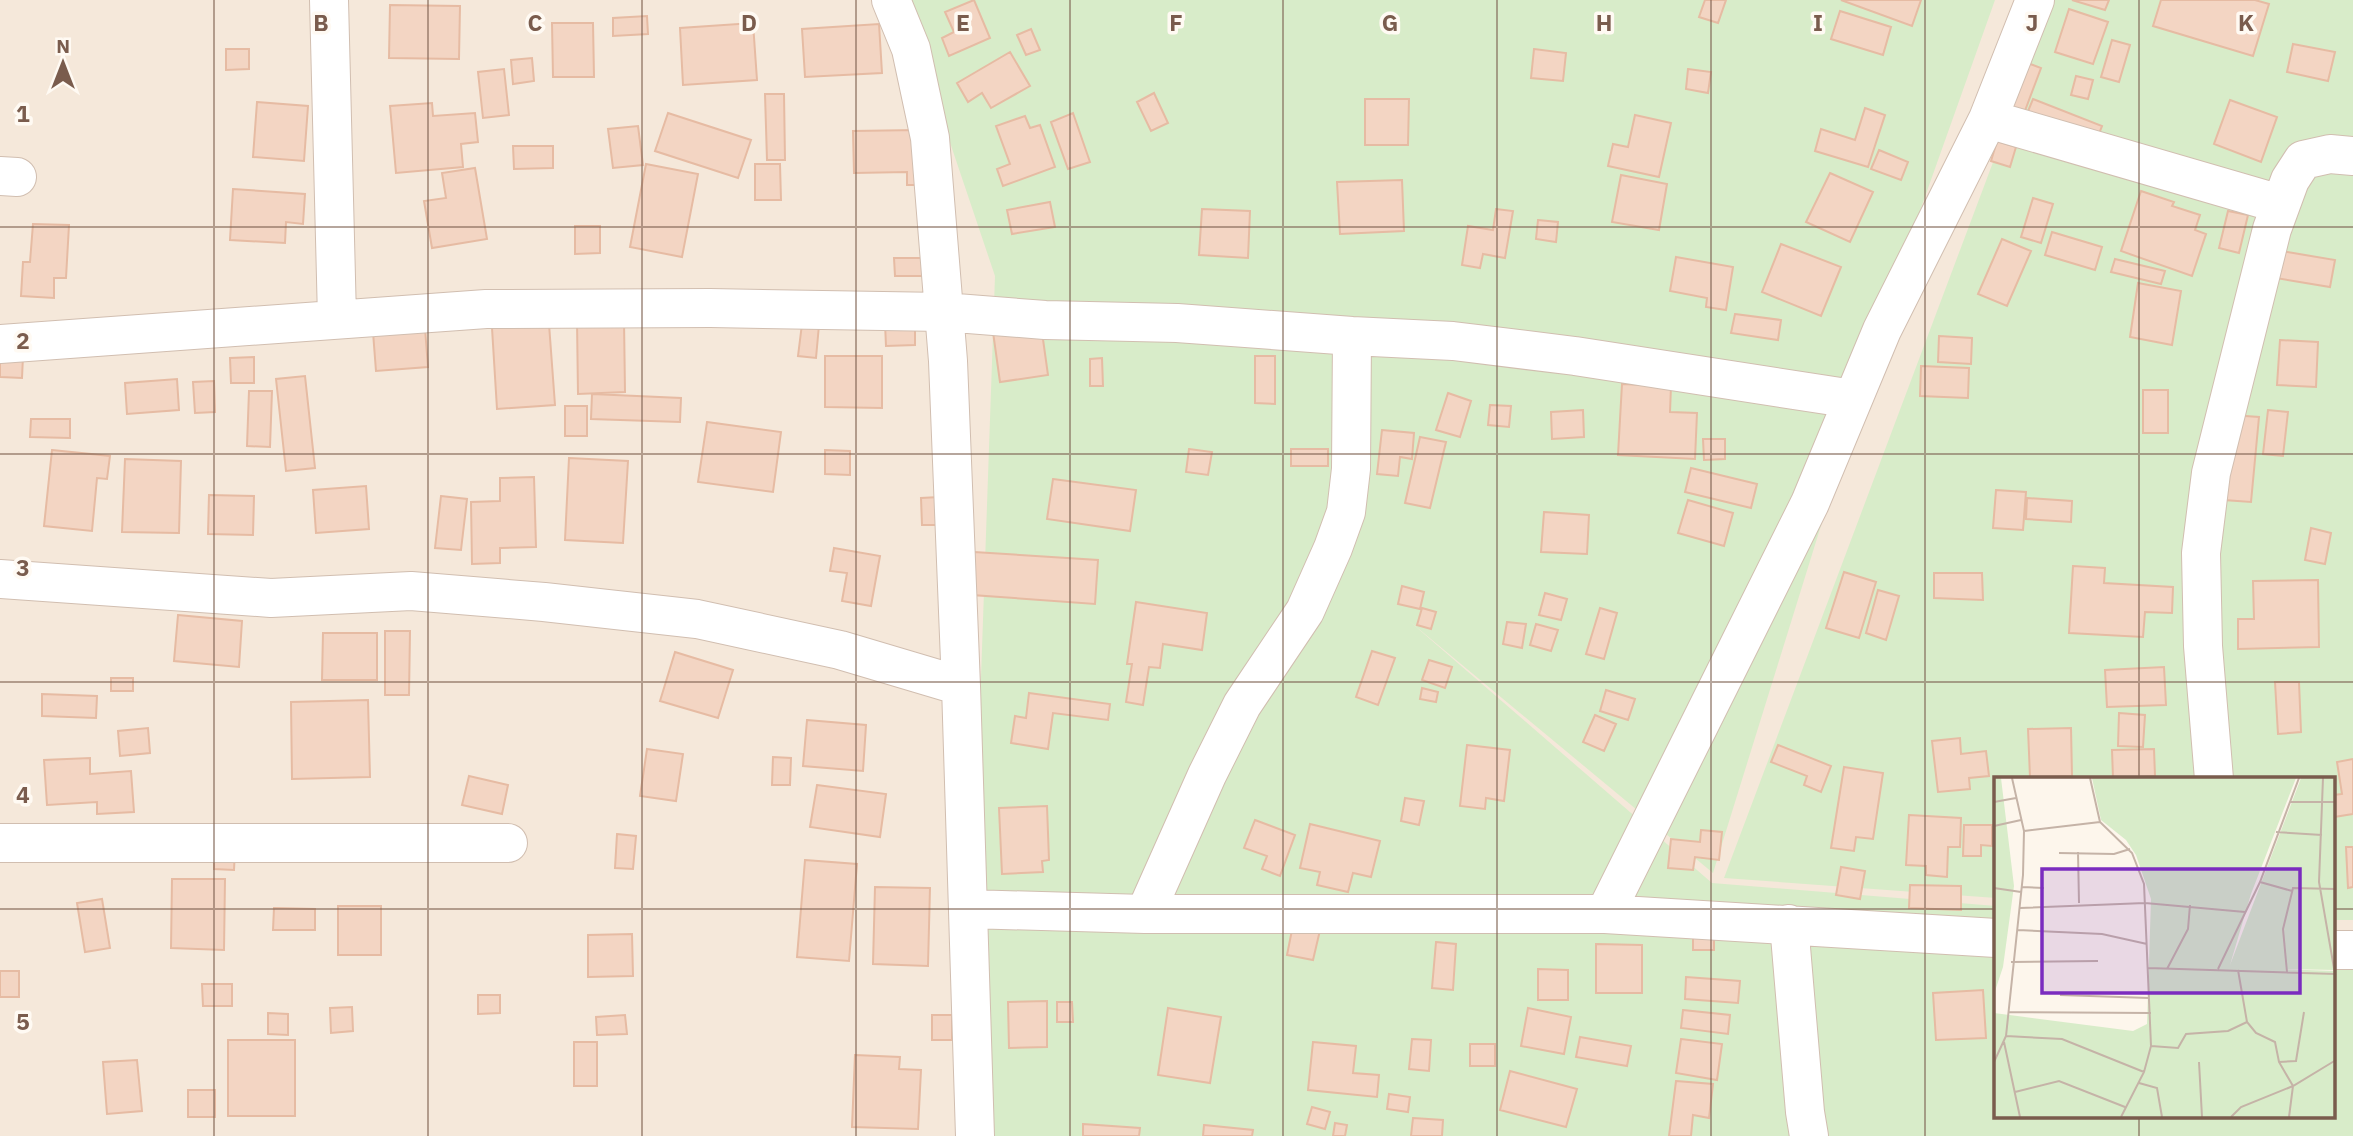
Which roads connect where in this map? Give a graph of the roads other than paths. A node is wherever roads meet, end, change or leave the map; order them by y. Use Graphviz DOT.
graph roads {
  1 [pos="329,0"];
  2 [pos="891,0"];
  3 [pos="2035,0"];
  4 [pos="1988,119"];
  5 [pos="2353,156"];
  6 [pos="2280,204"];
  7 [pos="943,312"];
  8 [pos="337,318"];
  9 [pos="1352,336"];
  10 [pos="0,344"];
  11 [pos="1853,399"];
  12 [pos="0,579"];
  13 [pos="961,686"];
  14 [pos="2214,777"];
  15 [pos="0,843"];
  16 [pos="508,843"];
  17 [pos="968,909"];
  18 [pos="1145,915"];
  19 [pos="1605,915"];
  20 [pos="1789,924"];
  21 [pos="1994,938"];
  22 [pos="975,1136"];
  23 [pos="1809,1136"];
  1 -- 8 [label="street"];
  2 -- 7 [label="street"];
  3 -- 4 [label="street"];
  4 -- 6 [label="street"];
  4 -- 11 [label="street"];
  5 -- 6 [label="street"];
  6 -- 14 [label="street"];
  7 -- 8 [label="street"];
  7 -- 9 [label="street"];
  7 -- 13 [label="street"];
  8 -- 10 [label="street"];
  9 -- 11 [label="street"];
  9 -- 18 [label="street"];
  11 -- 19 [label="street"];
  12 -- 13 [label="street"];
  13 -- 17 [label="street"];
  15 -- 16 [label="street"];
  17 -- 18 [label="street"];
  17 -- 22 [label="street"];
  18 -- 19 [label="street"];
  19 -- 20 [label="street"];
  20 -- 21 [label="street"];
  20 -- 23 [label="street"];
}
